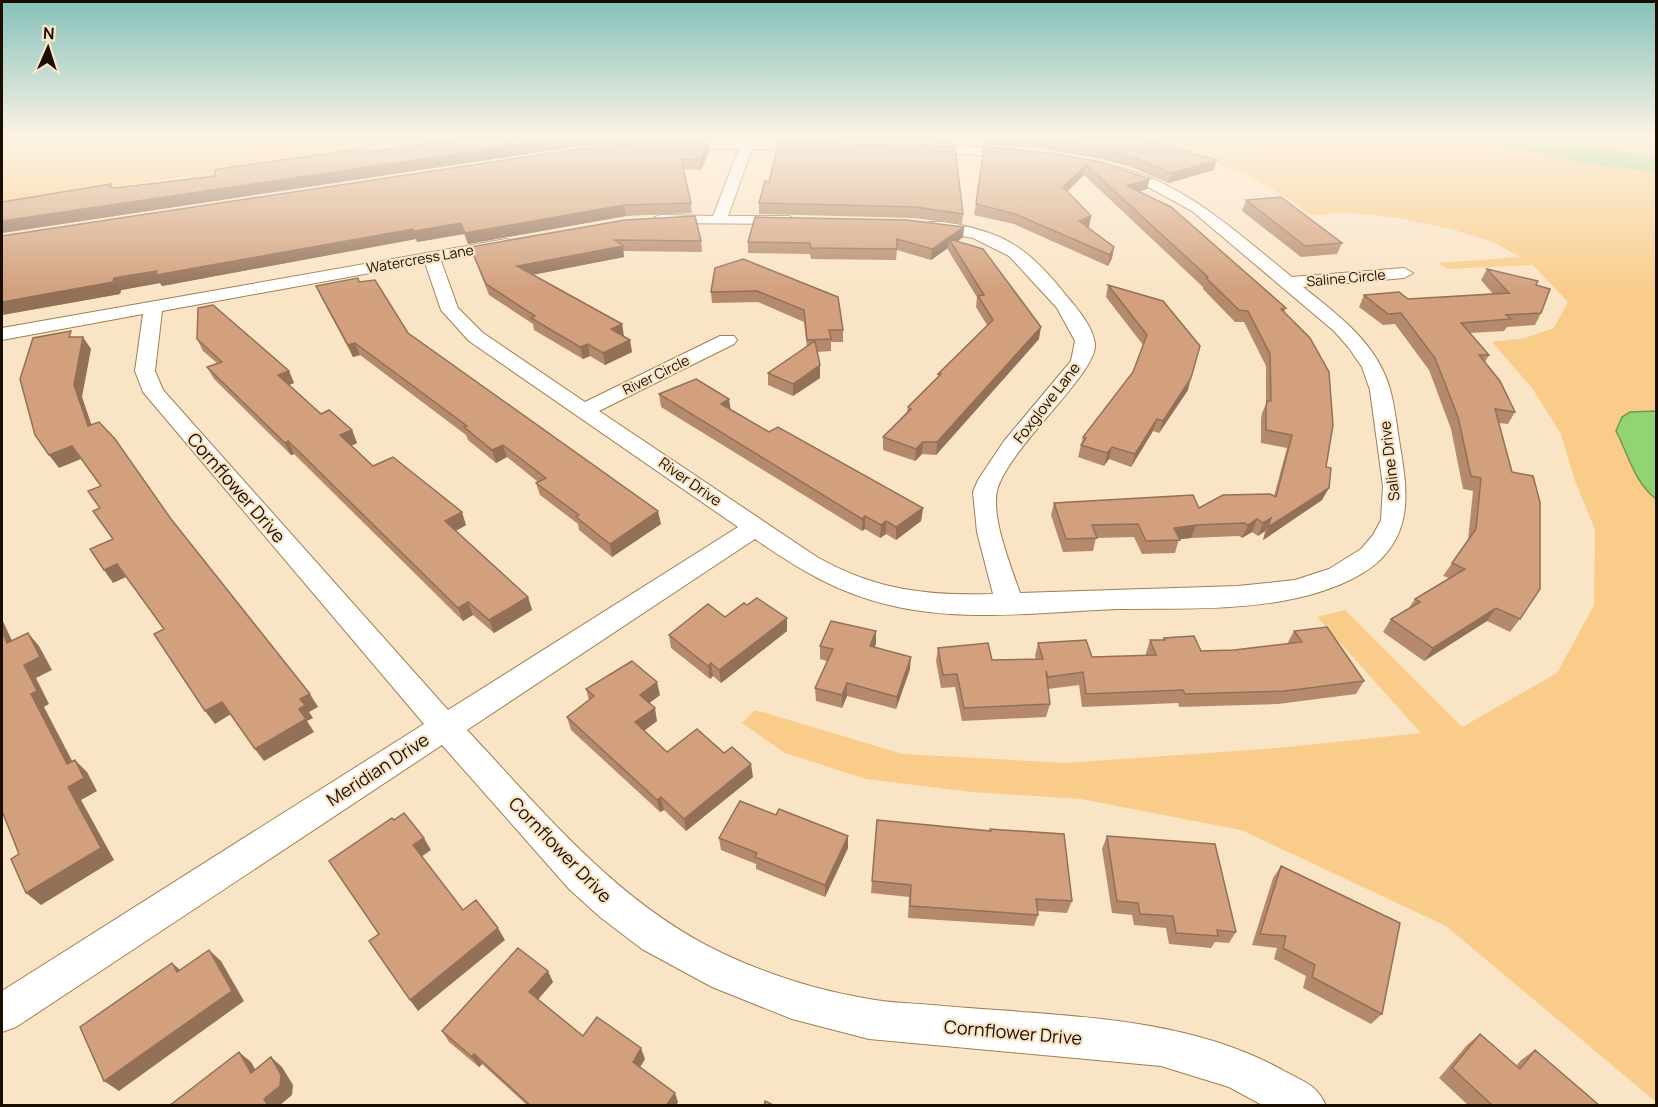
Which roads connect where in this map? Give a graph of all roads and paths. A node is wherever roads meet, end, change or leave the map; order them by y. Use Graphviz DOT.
graph roads {
  1 [pos="731,188"];
  2 [pos="1160,188"];
  3 [pos="720,219"];
  4 [pos="645,221"];
  5 [pos="809,222"];
  6 [pos="915,225"];
  7 [pos="521,241"];
  8 [pos="431,257"];
  9 [pos="1404,273"];
  10 [pos="1288,284"];
  11 [pos="153,307"];
  12 [pos="2,334"];
  13 [pos="727,339"];
  14 [pos="585,410"];
  15 [pos="756,527"];
  16 [pos="1010,604"];
  17 [pos="445,727"];
  18 [pos="2,1013"];
  19 [pos="1305,1106"];
  1 -- 3 [label="street"];
  2 -- 10 [label="street, Saline Drive"];
  3 -- 4 [label="street"];
  3 -- 5 [label="street"];
  6 -- 16 [label="street, Foxglove Lane"];
  7 -- 8 [label="street, Watercress Lane"];
  8 -- 11 [label="street, Watercress Lane"];
  8 -- 14 [label="street, River Drive"];
  9 -- 10 [label="street, Saline Circle"];
  10 -- 16 [label="street, Saline Drive"];
  11 -- 12 [label="street, Watercress Lane"];
  11 -- 17 [label="street, Cornflower Drive"];
  13 -- 14 [label="street, River Circle"];
  14 -- 15 [label="street, River Drive"];
  15 -- 16 [label="street, River Drive"];
  15 -- 17 [label="street, Meridian Drive"];
  17 -- 18 [label="street, Meridian Drive"];
  17 -- 19 [label="street, Cornflower Drive"];
}
